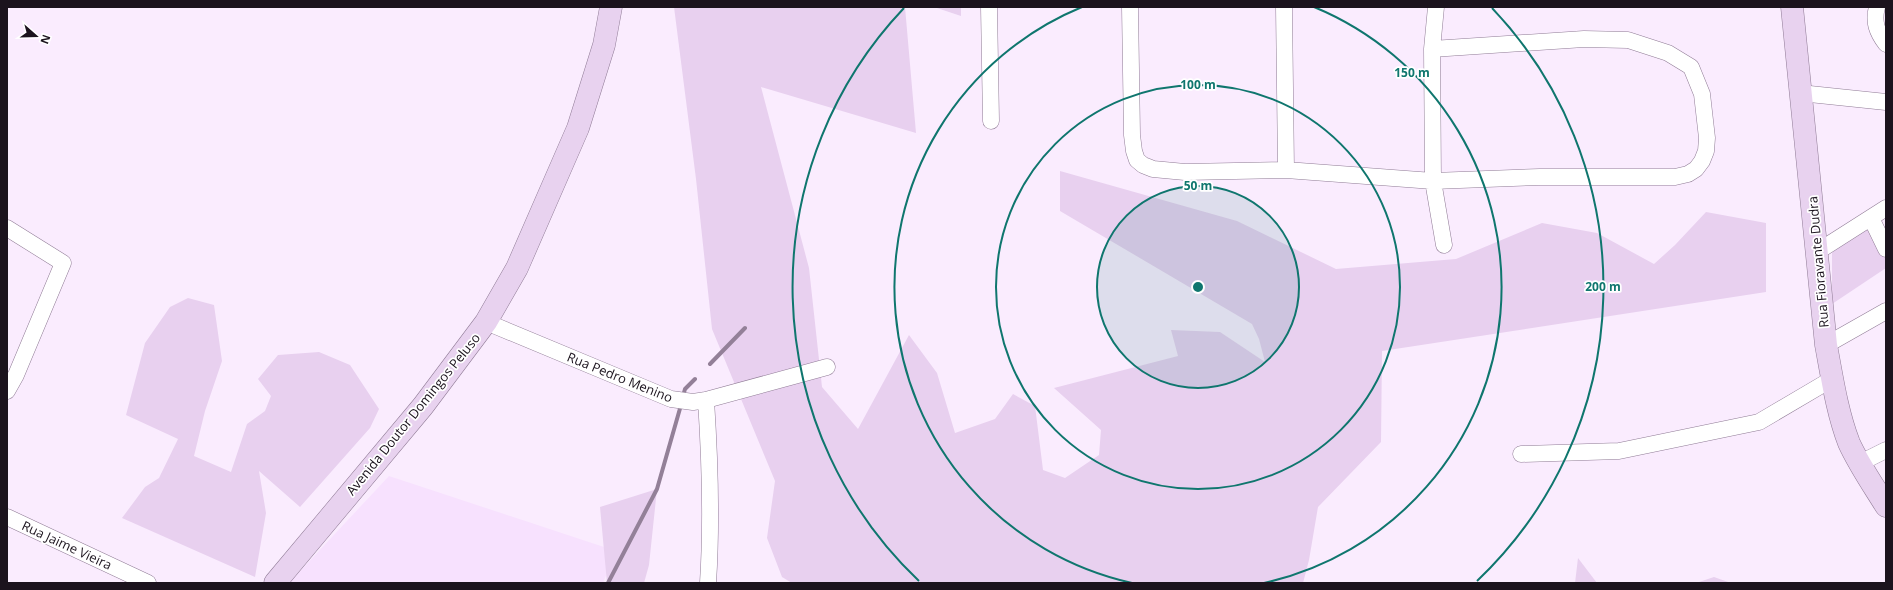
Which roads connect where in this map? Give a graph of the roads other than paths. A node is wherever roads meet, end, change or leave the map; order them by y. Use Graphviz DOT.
graph roads {
  1 [pos="611,7"];
  2 [pos="988,7"];
  3 [pos="1130,7"];
  4 [pos="1284,7"];
  5 [pos="1436,7"];
  6 [pos="1792,7"];
  7 [pos="1877,7"];
  8 [pos="1886,44"];
  9 [pos="1432,49"];
  10 [pos="1800,93"];
  11 [pos="1886,102"];
  12 [pos="991,121"];
  13 [pos="1286,170"];
  14 [pos="1433,181"];
  15 [pos="1886,208"];
  16 [pos="1871,218"];
  17 [pos="7,228"];
  18 [pos="1444,245"];
  19 [pos="1886,248"];
  20 [pos="1817,252"];
  21 [pos="1886,312"];
  22 [pos="486,322"];
  23 [pos="1826,345"];
  24 [pos="827,367"];
  25 [pos="11,372"];
  26 [pos="1832,378"];
  27 [pos="7,391"];
  28 [pos="699,401"];
  29 [pos="1886,450"];
  30 [pos="1521,454"];
  31 [pos="1860,463"];
  32 [pos="1886,506"];
  33 [pos="10,524"];
  34 [pos="118,577"];
  35 [pos="148,583"];
  36 [pos="275,583"];
  37 [pos="708,583"];
  1 -- 22 [label="street, Avenida Doutor Domingos Peluso"];
  2 -- 12 [label="street"];
  3 -- 13 [label="street"];
  4 -- 13 [label="street"];
  5 -- 9 [label="street"];
  6 -- 10 [label="street, Rua Fioravante Dudra"];
  7 -- 8 [label="street"];
  9 -- 14 [label="street"];
  9 -- 14 [label="street"];
  10 -- 11 [label="street"];
  10 -- 20 [label="street, Rua Fioravante Dudra"];
  13 -- 14 [label="street"];
  14 -- 18 [label="street"];
  15 -- 16 [label="street"];
  16 -- 19 [label="street"];
  16 -- 20 [label="street"];
  17 -- 25 [label="street"];
  20 -- 23 [label="street, Rua Fioravante Dudra"];
  21 -- 23 [label="street"];
  22 -- 28 [label="street, Rua Pedro Menino"];
  22 -- 36 [label="street, Avenida Doutor Domingos Peluso"];
  23 -- 26 [label="street, Rua Fioravante Dudra"];
  24 -- 28 [label="street, Rua Pedro Menino"];
  25 -- 27 [label="street"];
  26 -- 30 [label="street"];
  26 -- 31 [label="street, Rua Fioravante Dudra"];
  28 -- 37 [label="street"];
  29 -- 31 [label="street"];
  31 -- 32 [label="street, Rua Fioravante Dudra"];
  33 -- 34 [label="street, Rua Jaime Vieira"];
  34 -- 35 [label="street, Rua Jaime Vieira"];
}
